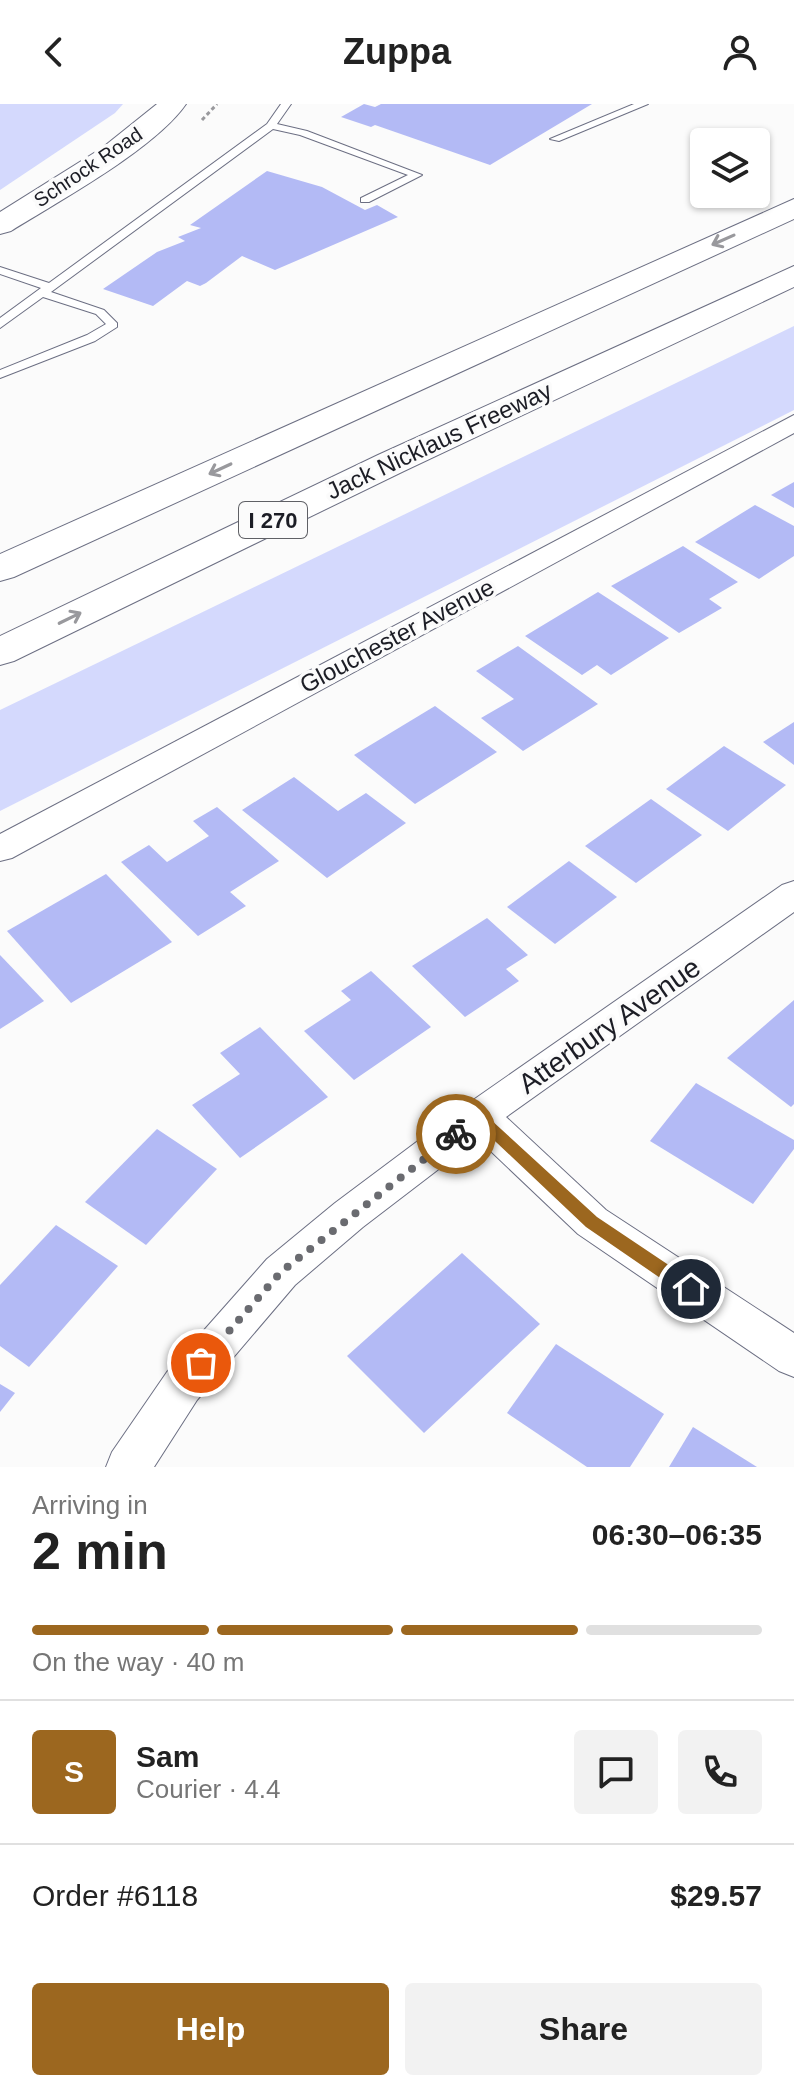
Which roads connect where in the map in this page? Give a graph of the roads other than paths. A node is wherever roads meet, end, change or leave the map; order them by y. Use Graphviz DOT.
graph roads {
  1 [pos="173,104"];
  2 [pos="286,104"];
  3 [pos="643,104"];
  4 [pos="271,126"];
  5 [pos="555,139"];
  6 [pos="365,200"];
  7 [pos="722,208"];
  8 [pos="794,208"];
  9 [pos="0,225"];
  10 [pos="0,270"];
  11 [pos="794,275"];
  12 [pos="794,287"];
  13 [pos="46,290"];
  14 [pos="0,324"];
  15 [pos="0,374"];
  16 [pos="546,390"];
  17 [pos="794,423"];
  18 [pos="291,436"];
  19 [pos="0,569"];
  20 [pos="0,652"];
  21 [pos="0,849"];
  22 [pos="794,894"];
  23 [pos="479,1116"];
  24 [pos="794,1357"];
  25 [pos="128,1467"];
  1 -- 9 [label="main road, Schrock Road"];
  2 -- 4 [label="lane"];
  3 -- 5 [label="lane"];
  4 -- 6 [label="lane"];
  4 -- 13 [label="lane"];
  7 -- 18 [label="main road"];
  8 -- 18 [label="main road, one-way"];
  10 -- 13 [label="lane"];
  11 -- 16 [label="main road, Jack Nicklaus Freeway / I 270"];
  12 -- 16 [label="main road"];
  13 -- 14 [label="lane"];
  13 -- 15 [label="lane"];
  20 -- 16 [label="main road, Jack Nicklaus Freeway / I 270, one-way"];
  17 -- 21 [label="street, Glouchester Avenue"];
  18 -- 19 [label="main road, one-way"];
  22 -- 23 [label="street, Atterbury Avenue"];
  23 -- 24 [label="street"];
  23 -- 25 [label="street, Atterbury Avenue"];
}
